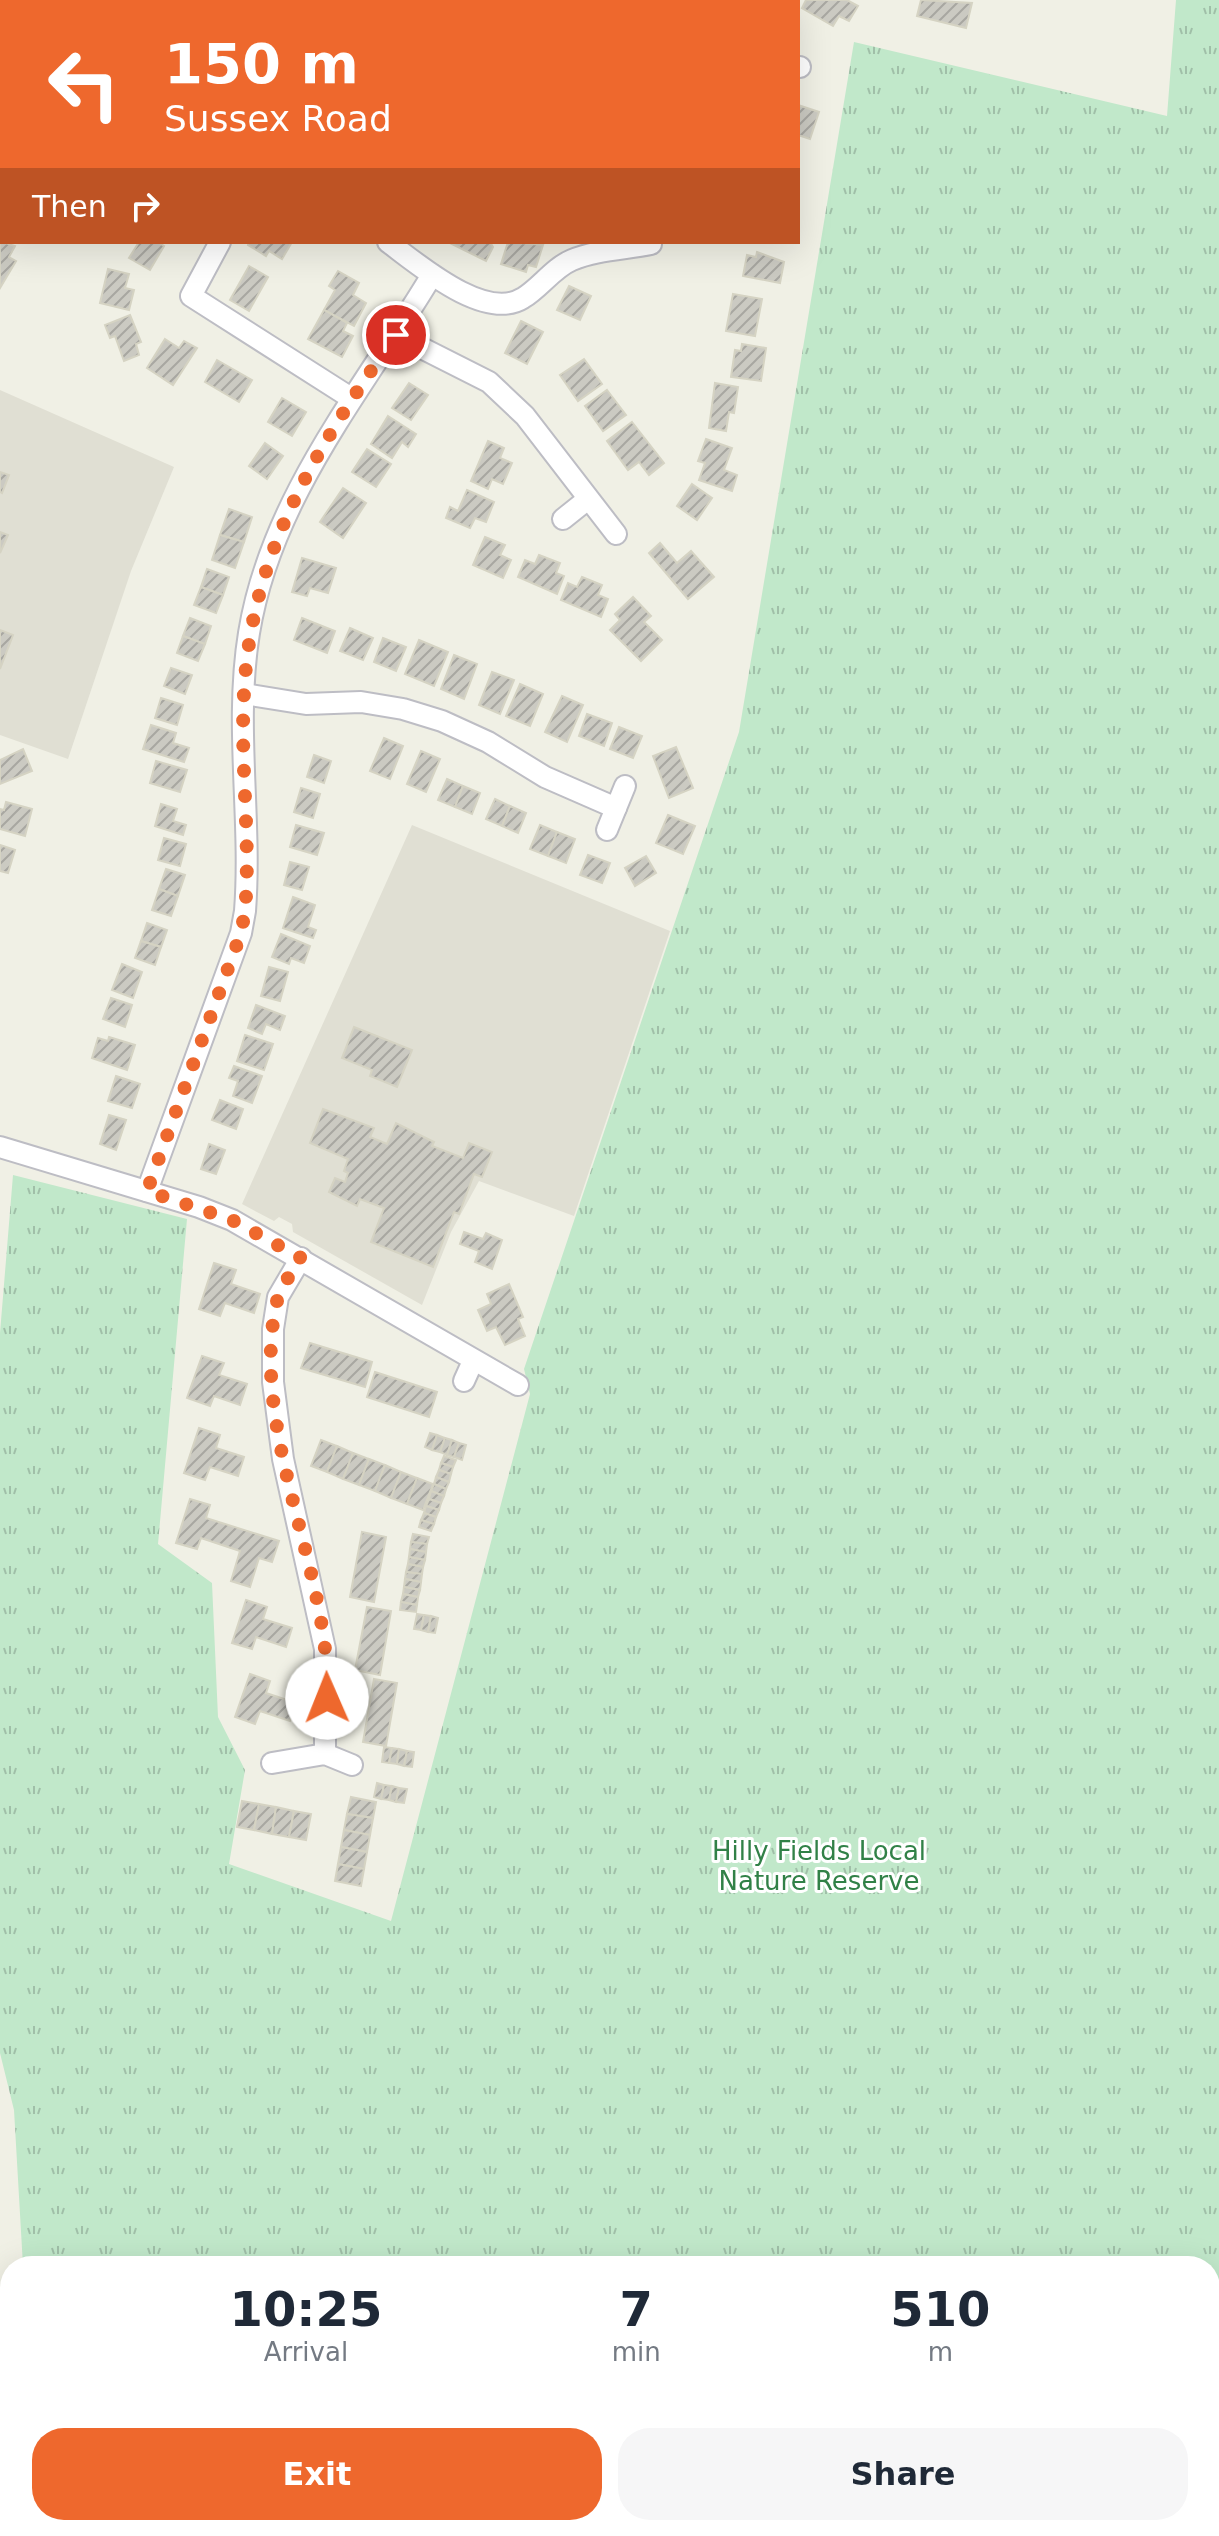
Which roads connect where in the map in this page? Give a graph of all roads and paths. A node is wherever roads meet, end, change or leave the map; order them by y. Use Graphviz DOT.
graph roads {
  1 [pos="219,244"];
  2 [pos="391,244"];
  3 [pos="651,244"];
  4 [pos="586,249"];
  5 [pos="432,275"];
  6 [pos="396,335"];
  7 [pos="351,398"];
  8 [pos="588,499"];
  9 [pos="563,519"];
  10 [pos="616,534"];
  11 [pos="244,694"];
  12 [pos="625,786"];
  13 [pos="616,808"];
  14 [pos="607,830"];
  15 [pos="0,1147"];
  16 [pos="147,1191"];
  17 [pos="301,1258"];
  18 [pos="473,1361"];
  19 [pos="464,1381"];
  20 [pos="518,1385"];
  21 [pos="325,1754"];
  22 [pos="272,1763"];
  23 [pos="352,1765"];
  1 -- 7 [label="street"];
  2 -- 5 [label="street"];
  3 -- 4 [label="street"];
  4 -- 5 [label="street"];
  5 -- 6 [label="street"];
  6 -- 7 [label="street"];
  6 -- 8 [label="street"];
  7 -- 11 [label="street"];
  8 -- 9 [label="street"];
  8 -- 10 [label="street"];
  11 -- 13 [label="street"];
  11 -- 16 [label="street"];
  12 -- 13 [label="street"];
  13 -- 14 [label="street"];
  15 -- 16 [label="street"];
  16 -- 17 [label="street"];
  17 -- 18 [label="street"];
  17 -- 21 [label="street"];
  18 -- 19 [label="street"];
  18 -- 20 [label="street"];
  21 -- 22 [label="street"];
  21 -- 23 [label="street"];
}
